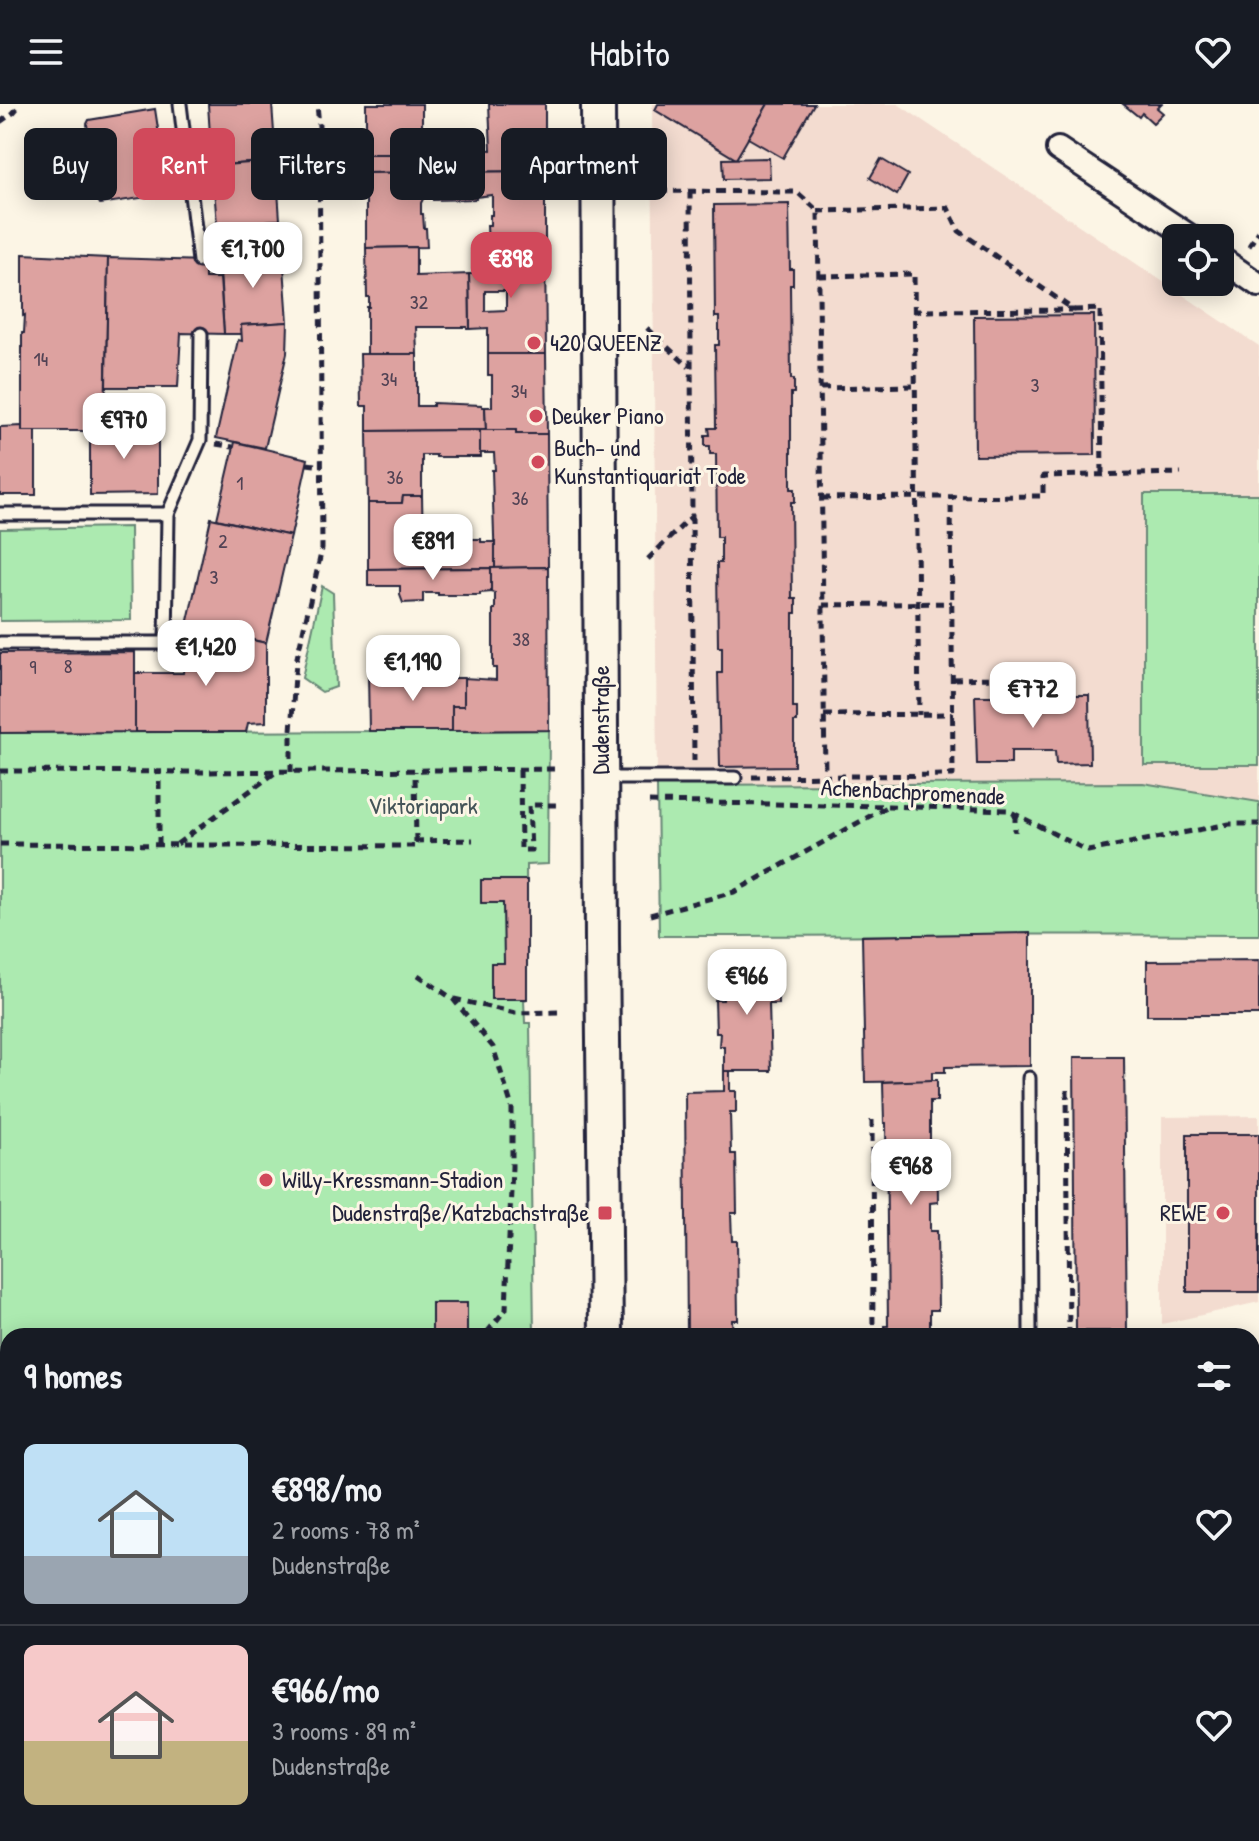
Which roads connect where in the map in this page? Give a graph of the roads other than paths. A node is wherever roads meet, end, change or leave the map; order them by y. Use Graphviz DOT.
graph roads {
  1 [pos="180,104"];
  2 [pos="598,104"];
  3 [pos="1058,149"];
  4 [pos="1171,224"];
  5 [pos="199,261"];
  6 [pos="1234,268"];
  7 [pos="1259,285"];
  8 [pos="201,334"];
  9 [pos="0,514"];
  10 [pos="168,514"];
  11 [pos="0,643"];
  12 [pos="601,778"];
  13 [pos="735,778"];
  14 [pos="1029,1078"];
  15 [pos="606,1328"];
  16 [pos="1030,1328"];
  1 -- 5 [label="lane"];
  2 -- 12 [label="main road, Dudenstraße"];
  3 -- 4 [label="street"];
  6 -- 7 [label="street"];
  8 -- 10 [label="lane"];
  9 -- 10 [label="lane"];
  10 -- 11 [label="lane"];
  12 -- 13 [label="lane"];
  12 -- 15 [label="main road, Dudenstraße"];
  14 -- 16 [label="lane"];
}
